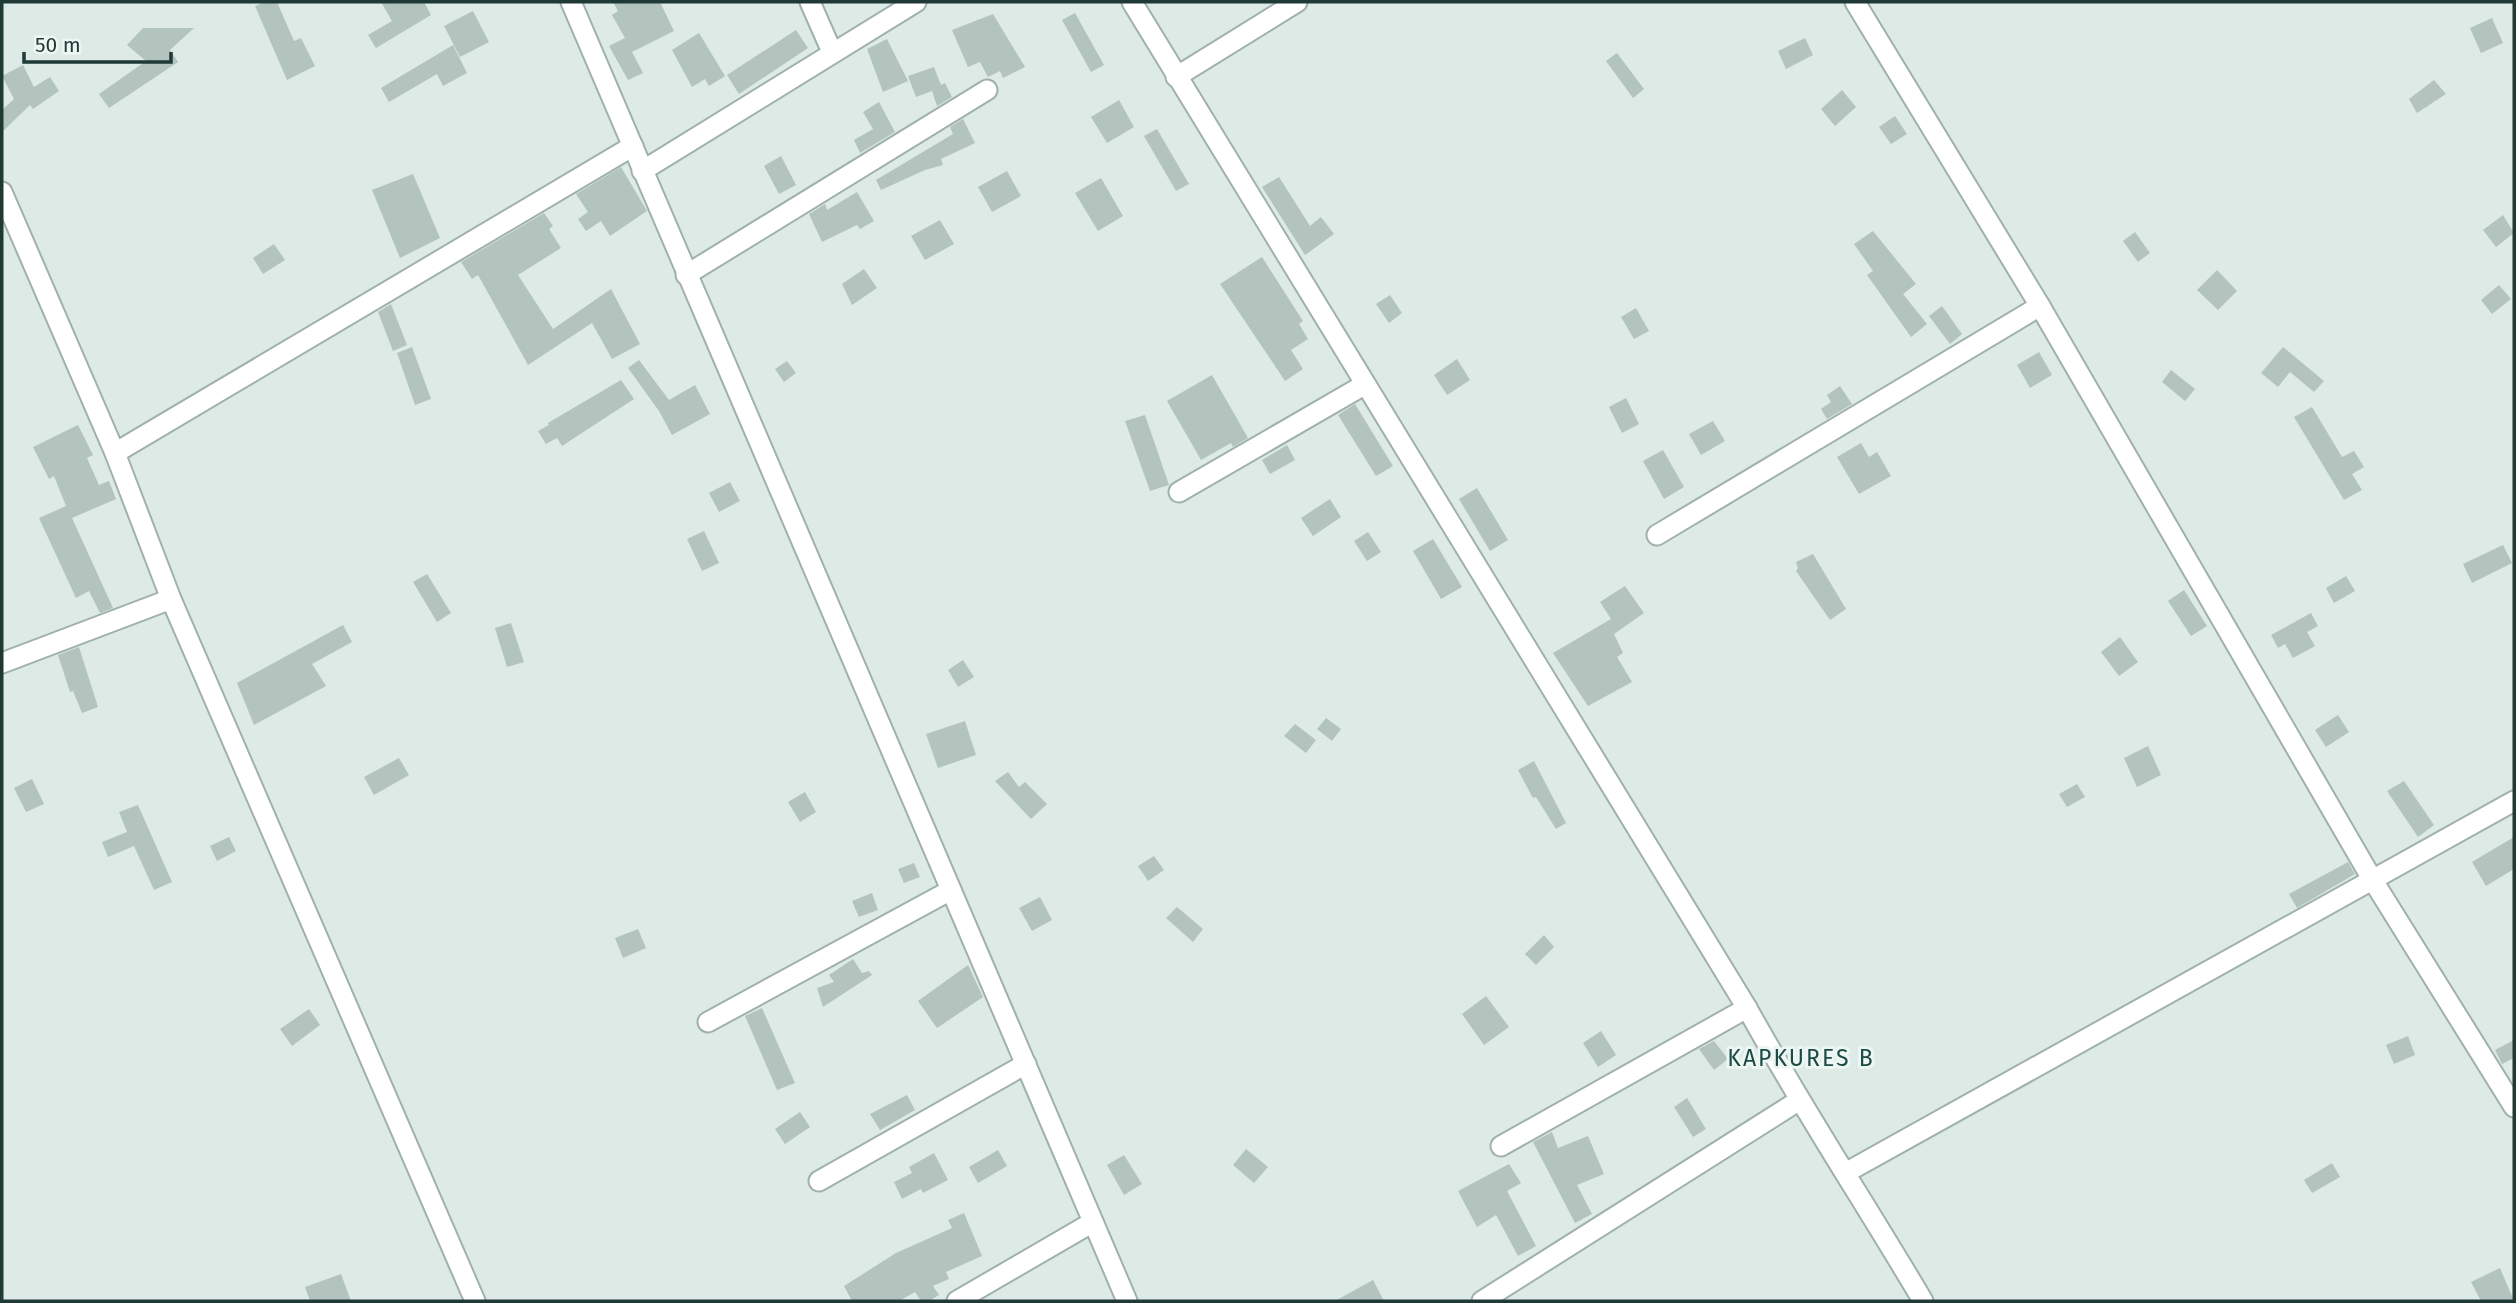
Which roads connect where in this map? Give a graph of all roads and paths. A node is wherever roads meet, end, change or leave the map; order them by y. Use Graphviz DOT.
graph roads {
  1 [pos="571,2"];
  2 [pos="810,2"];
  3 [pos="916,2"];
  4 [pos="1132,2"];
  5 [pos="1297,2"];
  6 [pos="1855,2"];
  7 [pos="832,52"];
  8 [pos="1176,77"];
  9 [pos="987,90"];
  10 [pos="633,146"];
  11 [pos="642,171"];
  12 [pos="2,192"];
  13 [pos="686,275"];
  14 [pos="2040,306"];
  15 [pos="1364,386"];
  16 [pos="115,453"];
  17 [pos="1179,492"];
  18 [pos="1657,535"];
  19 [pos="171,599"];
  20 [pos="2,663"];
  21 [pos="2514,801"];
  22 [pos="2372,879"];
  23 [pos="951,890"];
  24 [pos="1747,1008"];
  25 [pos="708,1021"];
  26 [pos="1026,1064"];
  27 [pos="1798,1101"];
  28 [pos="2514,1107"];
  29 [pos="1501,1146"];
  30 [pos="1847,1172"];
  31 [pos="819,1181"];
  32 [pos="1093,1222"];
  33 [pos="475,1301"];
  34 [pos="957,1301"];
  35 [pos="1127,1301"];
  36 [pos="1482,1301"];
  37 [pos="1923,1301"];
  1 -- 10 [label="street"];
  2 -- 7 [label="street"];
  3 -- 7 [label="street"];
  4 -- 8 [label="street"];
  5 -- 8 [label="street"];
  6 -- 14 [label="street"];
  7 -- 11 [label="street"];
  8 -- 15 [label="street"];
  9 -- 13 [label="street"];
  10 -- 11 [label="street"];
  10 -- 16 [label="street"];
  11 -- 13 [label="street"];
  12 -- 16 [label="street"];
  13 -- 23 [label="street"];
  14 -- 18 [label="street"];
  14 -- 22 [label="street"];
  15 -- 17 [label="street"];
  15 -- 24 [label="street"];
  16 -- 19 [label="street"];
  19 -- 20 [label="street"];
  19 -- 33 [label="street"];
  21 -- 22 [label="street"];
  22 -- 28 [label="street"];
  22 -- 30 [label="street"];
  23 -- 25 [label="street"];
  23 -- 26 [label="street"];
  24 -- 27 [label="street"];
  24 -- 29 [label="street"];
  26 -- 31 [label="street"];
  26 -- 32 [label="street"];
  27 -- 30 [label="street"];
  27 -- 36 [label="street"];
  30 -- 37 [label="street"];
  32 -- 34 [label="street"];
  32 -- 35 [label="street"];
}
